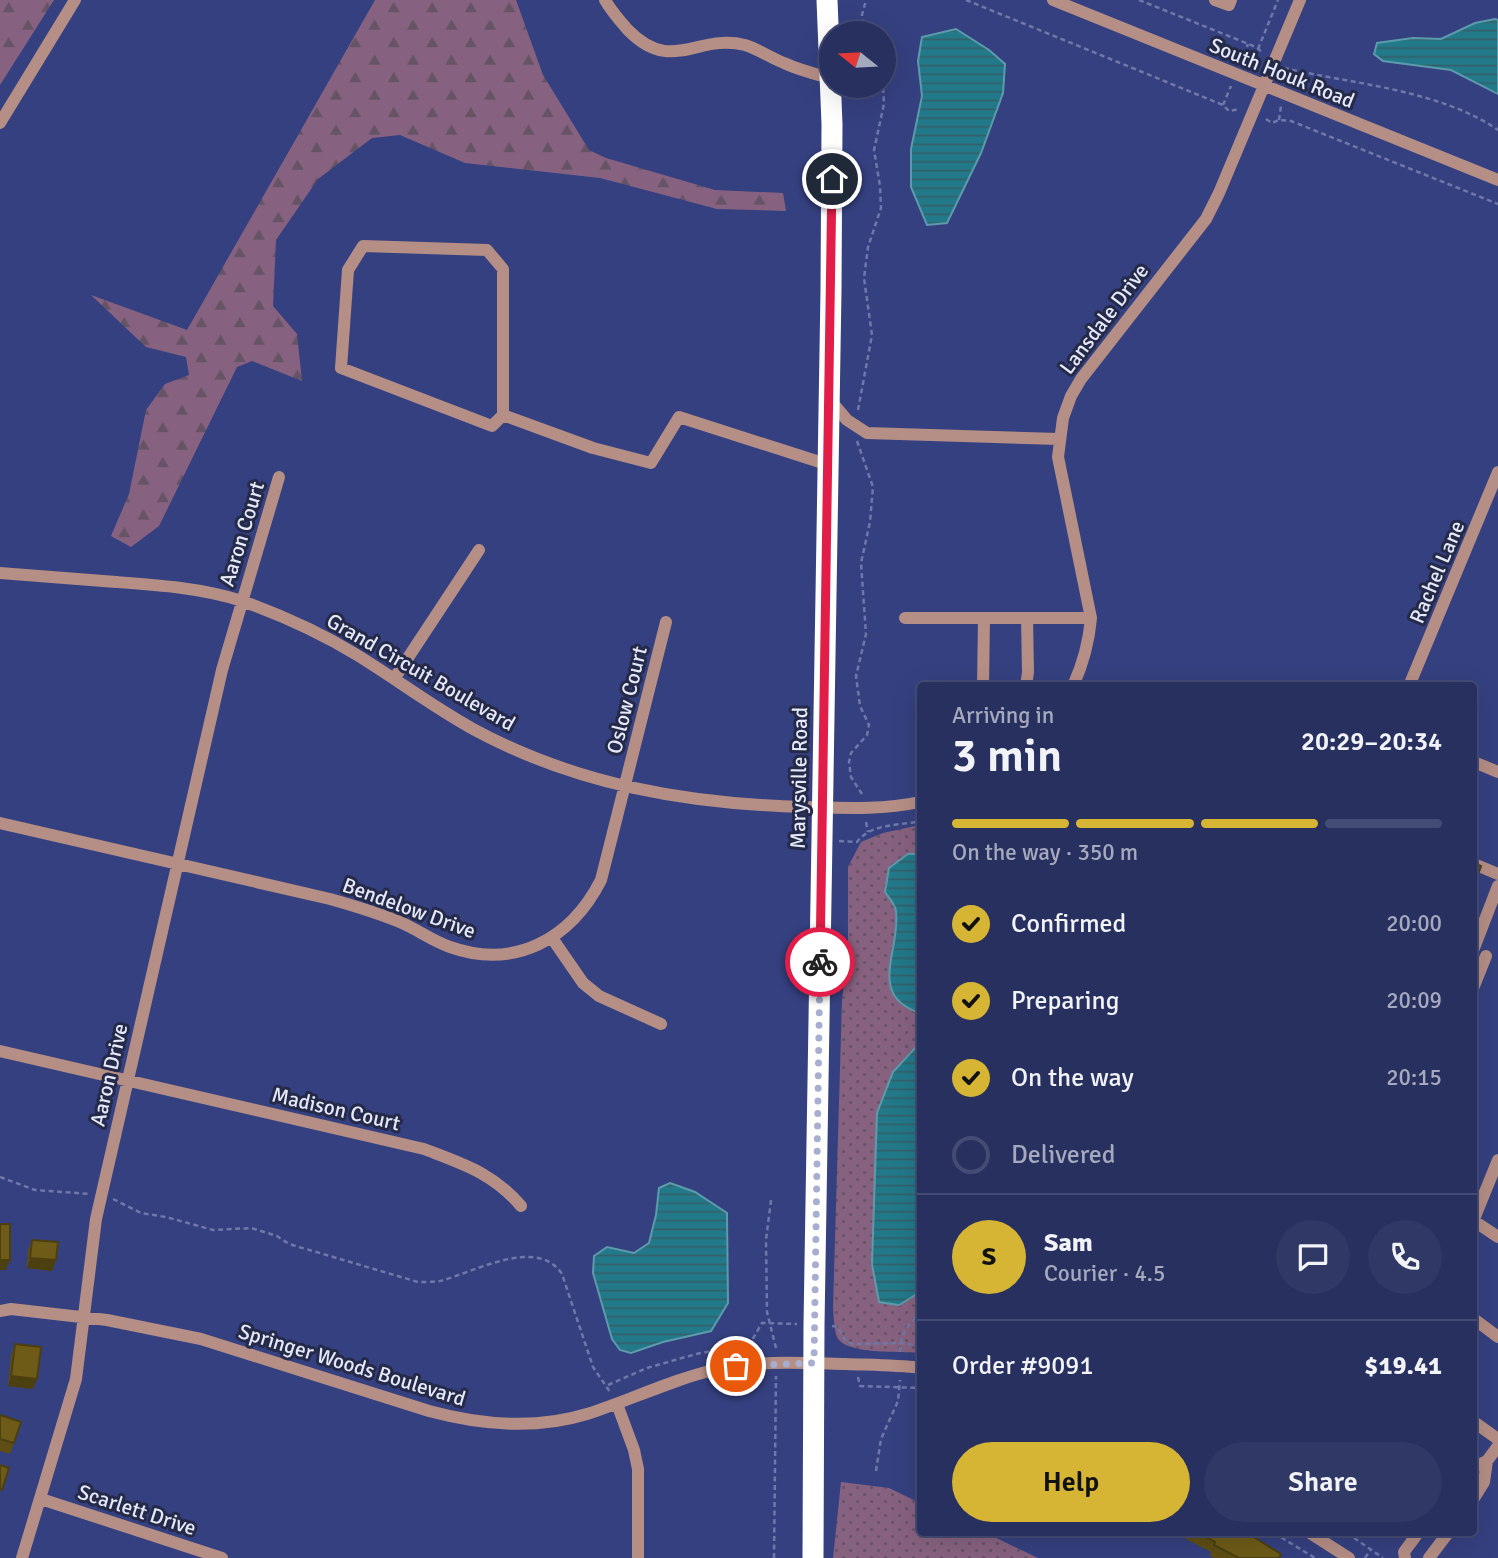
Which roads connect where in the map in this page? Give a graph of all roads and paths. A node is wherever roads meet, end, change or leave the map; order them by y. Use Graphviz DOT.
graph roads {
  1 [pos="75,0"];
  2 [pos="605,0"];
  3 [pos="827,0"];
  4 [pos="866,0"];
  5 [pos="966,0"];
  6 [pos="1053,0"];
  7 [pos="1139,0"];
  8 [pos="1215,0"];
  9 [pos="1231,0"];
  10 [pos="1279,0"];
  11 [pos="1300,0"];
  12 [pos="828,21"];
  13 [pos="862,21"];
  14 [pos="1258,49"];
  15 [pos="1274,62"];
  16 [pos="819,75"];
  17 [pos="1265,86"];
  18 [pos="830,98"];
  19 [pos="884,98"];
  20 [pos="1229,111"];
  21 [pos="0,123"];
  22 [pos="1272,123"];
  23 [pos="1498,130"];
  24 [pos="1498,180"];
  25 [pos="1498,204"];
  26 [pos="830,400"];
  27 [pos="503,415"];
  28 [pos="857,428"];
  29 [pos="1059,439"];
  30 [pos="829,465"];
  31 [pos="1498,472"];
  32 [pos="279,477"];
  33 [pos="479,550"];
  34 [pos="0,573"];
  35 [pos="241,601"];
  36 [pos="905,618"];
  37 [pos="984,618"];
  38 [pos="1027,618"];
  39 [pos="1091,618"];
  40 [pos="666,622"];
  41 [pos="394,679"];
  42 [pos="983,682"];
  43 [pos="1027,682"];
  44 [pos="1075,682"];
  45 [pos="1411,682"];
  46 [pos="1477,763"];
  47 [pos="1498,772"];
  48 [pos="626,786"];
  49 [pos="917,803"];
  50 [pos="822,808"];
  51 [pos="864,809"];
  52 [pos="917,821"];
  53 [pos="0,823"];
  54 [pos="868,832"];
  55 [pos="822,843"];
  56 [pos="177,864"];
  57 [pos="1477,865"];
  58 [pos="1498,874"];
  59 [pos="1498,886"];
  60 [pos="552,938"];
  61 [pos="1483,954"];
  62 [pos="1477,975"];
  63 [pos="661,1024"];
  64 [pos="0,1051"];
  65 [pos="128,1080"];
  66 [pos="1498,1160"];
  67 [pos="0,1178"];
  68 [pos="102,1195"];
  69 [pos="771,1200"];
  70 [pos="521,1206"];
  71 [pos="1477,1212"];
  72 [pos="1477,1222"];
  73 [pos="1498,1237"];
  74 [pos="0,1311"];
  75 [pos="917,1317"];
  76 [pos="85,1318"];
  77 [pos="1477,1321"];
  78 [pos="771,1323"];
  79 [pos="814,1325"];
  80 [pos="1498,1337"];
  81 [pos="901,1343"];
  82 [pos="917,1346"];
  83 [pos="814,1363"];
  84 [pos="776,1364"];
  85 [pos="900,1365"];
  86 [pos="917,1368"];
  87 [pos="607,1386"];
  88 [pos="860,1386"];
  89 [pos="899,1386"];
  90 [pos="917,1388"];
  91 [pos="617,1404"];
  92 [pos="1477,1424"];
  93 [pos="1498,1439"];
  94 [pos="1498,1446"];
  95 [pos="1487,1461"];
  96 [pos="1477,1466"];
  97 [pos="876,1471"];
  98 [pos="1477,1493"];
  99 [pos="41,1499"];
  100 [pos="1279,1536"];
  101 [pos="1315,1536"];
  102 [pos="1352,1536"];
  103 [pos="1416,1536"];
  104 [pos="1446,1536"];
  105 [pos="1371,1549"];
  106 [pos="22,1558"];
  107 [pos="222,1558"];
  108 [pos="638,1558"];
  109 [pos="774,1558"];
  110 [pos="813,1558"];
  111 [pos="1315,1558"];
  112 [pos="1349,1558"];
  113 [pos="1366,1558"];
  114 [pos="1383,1558"];
  115 [pos="1405,1558"];
  116 [pos="1429,1558"];
  1 -- 21 [label="street"];
  2 -- 16 [label="street"];
  3 -- 12 [label="highway, Marysville Road"];
  4 -- 13 [label="path"];
  5 -- 20 [label="path"];
  6 -- 17 [label="street, South Houk Road"];
  7 -- 14 [label="path"];
  8 -- 9 [label="street"];
  10 -- 14 [label="path"];
  11 -- 15 [label="street, Lansdale Drive"];
  14 -- 15 [label="path"];
  15 -- 17 [label="street, Lansdale Drive"];
  15 -- 23 [label="path"];
  17 -- 24 [label="street, South Houk Road"];
  17 -- 29 [label="street, Lansdale Drive"];
  18 -- 26 [label="highway, Marysville Road"];
  19 -- 28 [label="path"];
  22 -- 25 [label="path"];
  26 -- 28 [label="street"];
  26 -- 30 [label="highway, Marysville Road"];
  27 -- 27 [label="street"];
  27 -- 30 [label="street"];
  28 -- 29 [label="street"];
  28 -- 51 [label="path"];
  29 -- 39 [label="street, Lansdale Drive"];
  30 -- 50 [label="highway, Marysville Road"];
  31 -- 45 [label="street, Rachel Lane"];
  32 -- 35 [label="street, Aaron Court"];
  33 -- 41 [label="street"];
  34 -- 35 [label="street, Grand Circuit Boulevard"];
  35 -- 41 [label="street, Grand Circuit Boulevard"];
  35 -- 56 [label="street, Aaron Drive"];
  36 -- 37 [label="street"];
  37 -- 38 [label="street"];
  37 -- 42 [label="street"];
  38 -- 39 [label="street"];
  38 -- 43 [label="street"];
  39 -- 44 [label="street, Lansdale Drive"];
  40 -- 48 [label="street, Oslow Court"];
  41 -- 48 [label="street, Grand Circuit Boulevard"];
  46 -- 47 [label="street"];
  48 -- 50 [label="street, Grand Circuit Boulevard"];
  48 -- 60 [label="street, Bendelow Drive"];
  49 -- 51 [label="street"];
  50 -- 51 [label="street"];
  50 -- 55 [label="highway, Marysville Road"];
  51 -- 54 [label="path"];
  52 -- 54 [label="path"];
  53 -- 56 [label="street, Bendelow Drive"];
  54 -- 55 [label="path"];
  55 -- 79 [label="highway, Marysville Road"];
  56 -- 60 [label="street, Bendelow Drive"];
  56 -- 65 [label="street, Aaron Drive"];
  57 -- 58 [label="street"];
  59 -- 61 [label="street"];
  60 -- 63 [label="street"];
  61 -- 62 [label="street"];
  64 -- 65 [label="street, Madison Court"];
  65 -- 68 [label="street, Aaron Drive"];
  65 -- 70 [label="street, Madison Court"];
  66 -- 71 [label="street"];
  67 -- 68 [label="path"];
  68 -- 76 [label="street, Aaron Drive"];
  68 -- 87 [label="path"];
  69 -- 78 [label="path"];
  72 -- 73 [label="street"];
  74 -- 76 [label="street, Springer Woods Boulevard"];
  75 -- 81 [label="path"];
  76 -- 91 [label="street, Springer Woods Boulevard"];
  76 -- 99 [label="street, Aaron Drive"];
  77 -- 80 [label="street"];
  78 -- 79 [label="path"];
  78 -- 84 [label="path"];
  78 -- 87 [label="path"];
  79 -- 81 [label="path"];
  79 -- 83 [label="highway, Marysville Road"];
  81 -- 82 [label="path"];
  81 -- 85 [label="path"];
  83 -- 84 [label="street, Springer Woods Boulevard"];
  83 -- 85 [label="street, Springer Woods Boulevard"];
  83 -- 110 [label="highway, Marysville Road"];
  84 -- 91 [label="street, Springer Woods Boulevard"];
  84 -- 109 [label="path"];
  85 -- 86 [label="street, Springer Woods Boulevard"];
  85 -- 89 [label="path"];
  87 -- 91 [label="path"];
  88 -- 89 [label="path"];
  89 -- 90 [label="path"];
  89 -- 97 [label="path"];
  91 -- 108 [label="street"];
  92 -- 93 [label="street"];
  94 -- 95 [label="street"];
  95 -- 96 [label="street"];
  95 -- 98 [label="street"];
  99 -- 106 [label="street, Aaron Drive"];
  99 -- 107 [label="street, Scarlett Drive"];
  100 -- 111 [label="path"];
  101 -- 112 [label="street"];
  102 -- 105 [label="path"];
  103 -- 115 [label="street"];
  104 -- 116 [label="street"];
  105 -- 113 [label="path"];
  105 -- 114 [label="path"];
}
